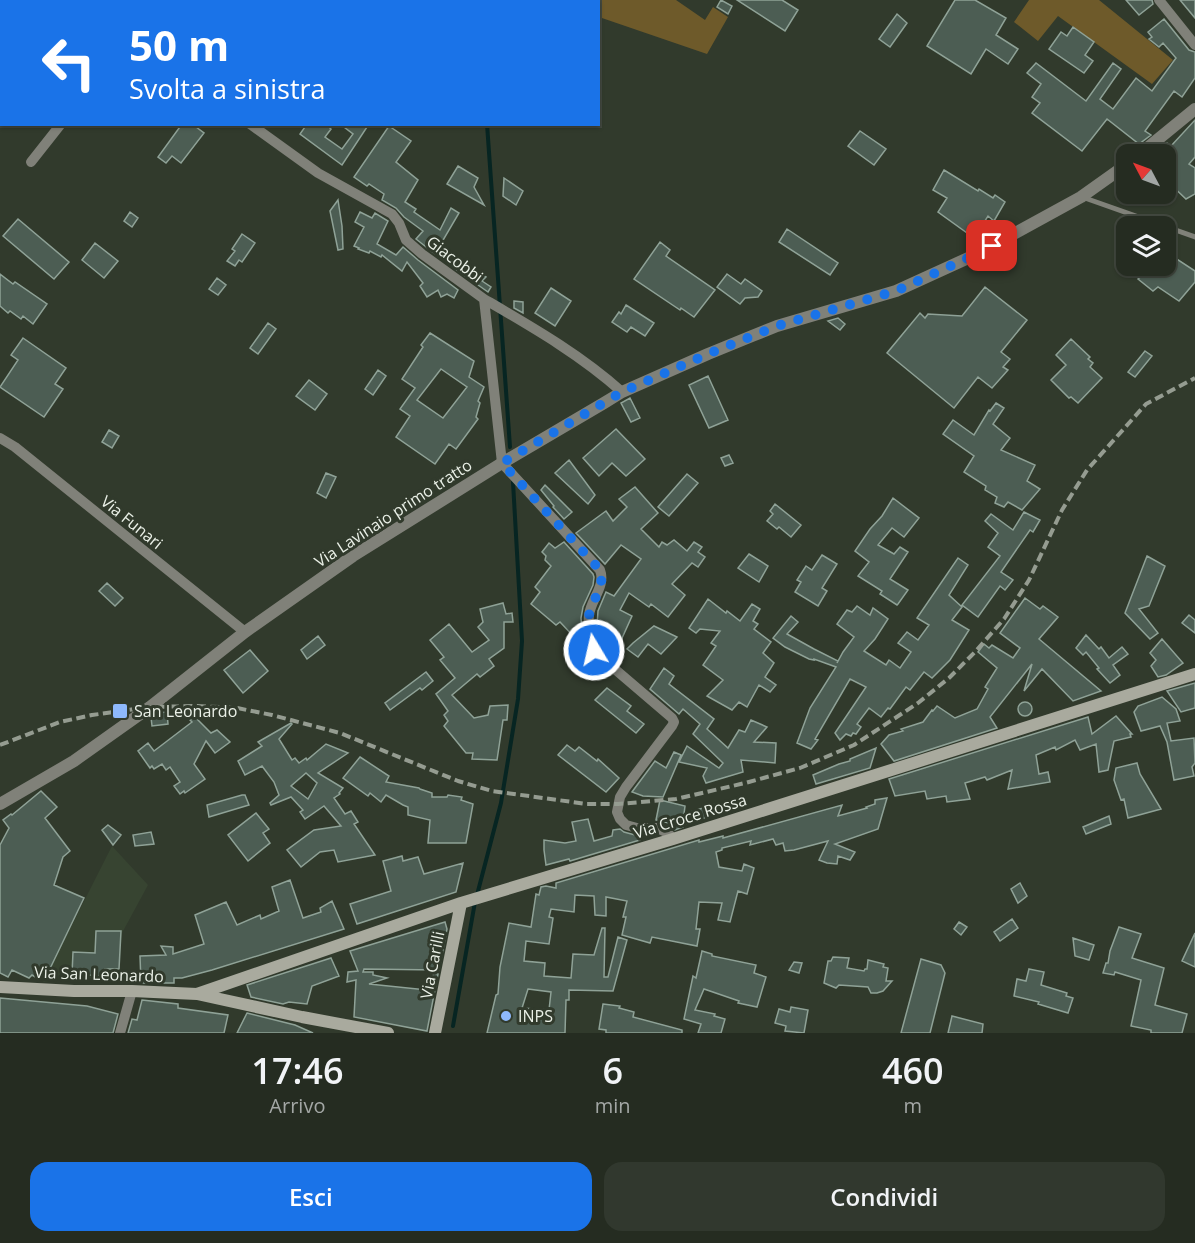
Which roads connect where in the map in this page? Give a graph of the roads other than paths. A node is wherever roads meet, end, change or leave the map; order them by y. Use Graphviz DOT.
graph roads {
  1 [pos="1159,0"];
  2 [pos="1195,45"];
  3 [pos="1195,108"];
  4 [pos="59,126"];
  5 [pos="253,126"];
  6 [pos="1152,144"];
  7 [pos="31,162"];
  8 [pos="1116,172"];
  9 [pos="1081,197"];
  10 [pos="1195,237"];
  11 [pos="489,302"];
  12 [pos="622,392"];
  13 [pos="0,438"];
  14 [pos="502,463"];
  15 [pos="245,632"];
  16 [pos="1195,674"];
  17 [pos="0,804"];
  18 [pos="673,839"];
  19 [pos="464,902"];
  20 [pos="0,987"];
  21 [pos="132,991"];
  22 [pos="197,994"];
  23 [pos="120,1033"];
  24 [pos="388,1033"];
  25 [pos="435,1033"];
  1 -- 2 [label="street"];
  3 -- 6 [label="street"];
  4 -- 7 [label="street"];
  5 -- 11 [label="street, Giacobbi"];
  8 -- 9 [label="street, Via Lavinaio primo tratto"];
  9 -- 10 [label="lane"];
  9 -- 12 [label="street, Via Lavinaio primo tratto"];
  11 -- 12 [label="street"];
  11 -- 14 [label="street, Giacobbi"];
  12 -- 14 [label="street, Via Lavinaio primo tratto"];
  13 -- 15 [label="street, Via Funari"];
  14 -- 15 [label="street, Via Lavinaio primo tratto"];
  14 -- 18 [label="street"];
  15 -- 17 [label="street, Via Lavinaio primo tratto"];
  16 -- 18 [label="main road, Via Croce Rossa"];
  18 -- 19 [label="main road, Via Croce Rossa"];
  19 -- 22 [label="main road, Via Croce Rossa"];
  19 -- 25 [label="main road, Via Carilli"];
  20 -- 21 [label="main road, Via San Leonardo"];
  21 -- 22 [label="main road, Via San Leonardo"];
  21 -- 23 [label="street"];
  22 -- 24 [label="main road"];
}
